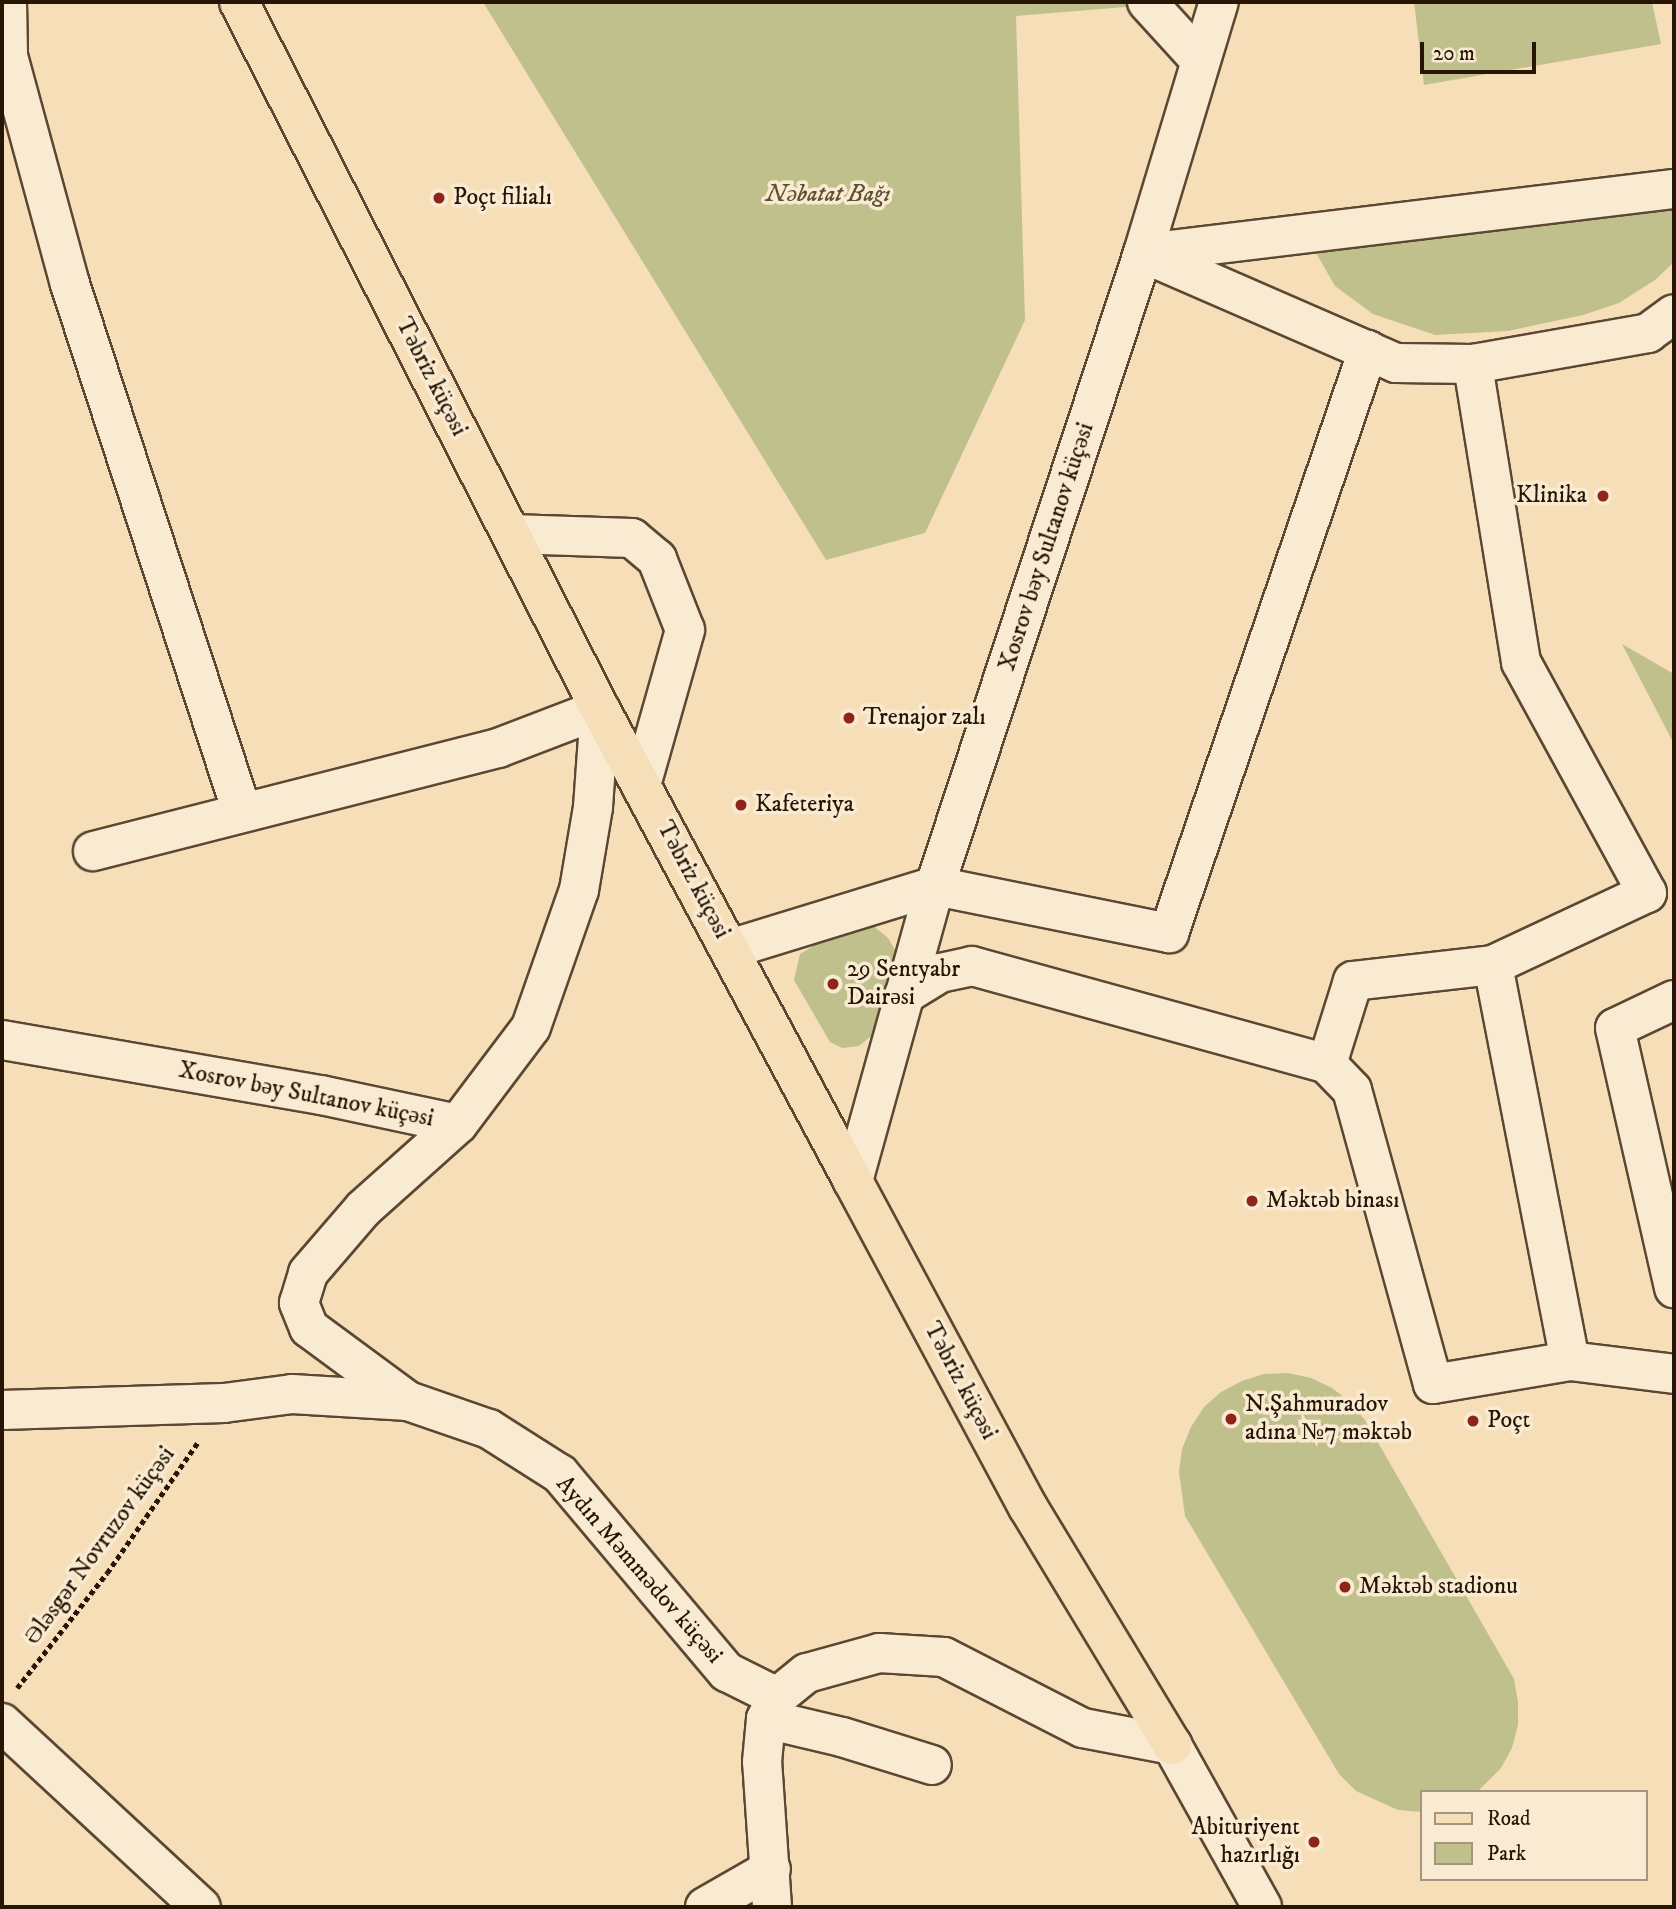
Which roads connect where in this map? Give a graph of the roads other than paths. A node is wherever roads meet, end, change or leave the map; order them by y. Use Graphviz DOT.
graph roads {
  1 [pos="7,2"];
  2 [pos="239,2"];
  3 [pos="1147,2"];
  4 [pos="1219,2"];
  5 [pos="1200,60"];
  6 [pos="1674,189"];
  7 [pos="1143,253"];
  8 [pos="1674,314"];
  9 [pos="1368,351"];
  10 [pos="1473,365"];
  11 [pos="511,534"];
  12 [pos="600,709"];
  13 [pos="641,785"];
  14 [pos="242,812"];
  15 [pos="93,850"];
  16 [pos="935,886"];
  17 [pos="730,948"];
  18 [pos="1493,965"];
  19 [pos="904,995"];
  20 [pos="1674,1000"];
  21 [pos="2,1040"];
  22 [pos="1326,1064"];
  23 [pos="458,1124"];
  24 [pos="853,1181"];
  25 [pos="1674,1287"];
  26 [pos="1570,1361"];
  27 [pos="1674,1374"];
  28 [pos="408,1401"];
  29 [pos="2,1410"];
  30 [pos="771,1708"];
  31 [pos="6,1710"];
  32 [pos="1172,1745"];
  33 [pos="932,1765"];
  34 [pos="771,1869"];
  35 [pos="201,1907"];
  36 [pos="705,1907"];
  37 [pos="772,1907"];
  38 [pos="1262,1907"];
  1 -- 14 [label="street"];
  2 -- 11 [label="main road, Təbriz küçəsi"];
  3 -- 5 [label="street"];
  4 -- 5 [label="street, Xosrov bəy Sultanov küçəsi"];
  5 -- 7 [label="street, Xosrov bəy Sultanov küçəsi"];
  6 -- 7 [label="street"];
  7 -- 9 [label="street"];
  7 -- 16 [label="street, Xosrov bəy Sultanov küçəsi"];
  8 -- 10 [label="street"];
  9 -- 10 [label="street"];
  9 -- 16 [label="street"];
  10 -- 18 [label="street"];
  11 -- 12 [label="main road, Təbriz küçəsi"];
  11 -- 13 [label="street"];
  12 -- 13 [label="main road, Təbriz küçəsi"];
  12 -- 14 [label="street"];
  12 -- 23 [label="street, Xosrov bəy Sultanov küçəsi"];
  13 -- 17 [label="main road, Təbriz küçəsi"];
  14 -- 15 [label="street"];
  16 -- 17 [label="street"];
  16 -- 19 [label="street, Xosrov bəy Sultanov küçəsi"];
  17 -- 24 [label="main road, Təbriz küçəsi"];
  18 -- 22 [label="street"];
  18 -- 26 [label="street"];
  19 -- 22 [label="street"];
  19 -- 24 [label="street, Xosrov bəy Sultanov küçəsi"];
  20 -- 25 [label="street"];
  21 -- 23 [label="street, Xosrov bəy Sultanov küçəsi"];
  22 -- 26 [label="street"];
  23 -- 28 [label="street"];
  24 -- 32 [label="main road, Təbriz küçəsi"];
  26 -- 27 [label="street"];
  28 -- 29 [label="street, Aydın Məmmədov küçəsi"];
  28 -- 30 [label="street, Aydın Məmmədov küçəsi"];
  30 -- 32 [label="street"];
  30 -- 33 [label="street, Aydın Məmmədov küçəsi"];
  30 -- 34 [label="street"];
  31 -- 35 [label="street"];
  32 -- 38 [label="street"];
  34 -- 36 [label="street"];
  34 -- 37 [label="street"];
}
